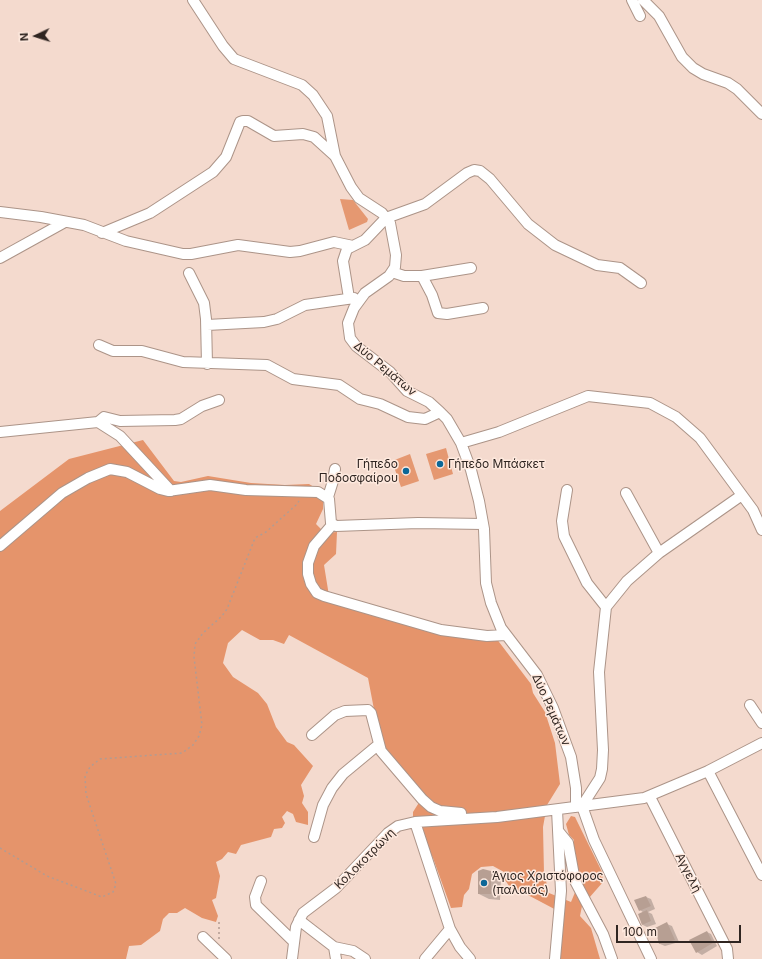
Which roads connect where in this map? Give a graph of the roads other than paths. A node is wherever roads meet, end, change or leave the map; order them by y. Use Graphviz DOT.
graph roads {
  1 [pos="193,0"];
  2 [pos="632,0"];
  3 [pos="643,0"];
  4 [pos="640,16"];
  5 [pos="762,114"];
  6 [pos="335,156"];
  7 [pos="0,212"];
  8 [pos="386,218"];
  9 [pos="65,222"];
  10 [pos="102,233"];
  11 [pos="353,246"];
  12 [pos="0,258"];
  13 [pos="471,268"];
  14 [pos="392,272"];
  15 [pos="189,273"];
  16 [pos="422,276"];
  17 [pos="641,283"];
  18 [pos="349,298"];
  19 [pos="360,299"];
  20 [pos="483,308"];
  21 [pos="207,325"];
  22 [pos="99,345"];
  23 [pos="207,364"];
  24 [pos="219,400"];
  25 [pos="440,412"];
  26 [pos="98,422"];
  27 [pos="0,432"];
  28 [pos="461,443"];
  29 [pos="335,469"];
  30 [pos="567,490"];
  31 [pos="171,491"];
  32 [pos="626,493"];
  33 [pos="742,495"];
  34 [pos="328,497"];
  35 [pos="483,524"];
  36 [pos="332,525"];
  37 [pos="762,530"];
  38 [pos="0,546"];
  39 [pos="659,553"];
  40 [pos="606,607"];
  41 [pos="506,634"];
  42 [pos="750,705"];
  43 [pos="762,723"];
  44 [pos="312,735"];
  45 [pos="762,743"];
  46 [pos="378,745"];
  47 [pos="708,771"];
  48 [pos="650,797"];
  49 [pos="579,806"];
  50 [pos="557,810"];
  51 [pos="511,815"];
  52 [pos="415,822"];
  53 [pos="559,832"];
  54 [pos="314,837"];
  55 [pos="762,875"];
  56 [pos="261,881"];
  57 [pos="299,920"];
  58 [pos="450,930"];
  59 [pos="203,937"];
  60 [pos="293,941"];
  61 [pos="334,947"];
  62 [pos="728,954"];
  63 [pos="556,958"];
  64 [pos="226,959"];
  65 [pos="292,959"];
  66 [pos="336,959"];
  67 [pos="365,959"];
  68 [pos="425,959"];
  69 [pos="470,959"];
  70 [pos="612,959"];
  71 [pos="651,959"];
  1 -- 6 [label="street"];
  2 -- 4 [label="street"];
  3 -- 5 [label="street"];
  6 -- 8 [label="street"];
  6 -- 10 [label="street"];
  7 -- 9 [label="street"];
  8 -- 11 [label="street"];
  8 -- 14 [label="street"];
  8 -- 17 [label="street"];
  9 -- 10 [label="street"];
  9 -- 12 [label="street"];
  10 -- 11 [label="street"];
  11 -- 18 [label="street"];
  13 -- 16 [label="street"];
  14 -- 16 [label="street"];
  14 -- 19 [label="street, Δύο Ρεμάτων"];
  15 -- 21 [label="street"];
  16 -- 20 [label="street"];
  18 -- 19 [label="street"];
  18 -- 21 [label="street"];
  19 -- 25 [label="street, Δύο Ρεμάτων"];
  21 -- 23 [label="street"];
  22 -- 23 [label="street"];
  23 -- 25 [label="street"];
  24 -- 26 [label="street"];
  25 -- 28 [label="street, Δύο Ρεμάτων"];
  26 -- 27 [label="street"];
  26 -- 31 [label="street"];
  28 -- 33 [label="street"];
  28 -- 35 [label="street, Δύο Ρεμάτων"];
  29 -- 34 [label="street"];
  30 -- 40 [label="street"];
  31 -- 34 [label="street"];
  31 -- 38 [label="street"];
  32 -- 39 [label="street"];
  33 -- 37 [label="street"];
  33 -- 39 [label="street"];
  34 -- 36 [label="street"];
  35 -- 36 [label="street"];
  35 -- 41 [label="street, Δύο Ρεμάτων"];
  36 -- 41 [label="street"];
  39 -- 40 [label="street"];
  40 -- 49 [label="street"];
  41 -- 49 [label="street, Δύο Ρεμάτων"];
  42 -- 43 [label="street"];
  44 -- 46 [label="street"];
  45 -- 47 [label="street, Κολοκοτρώνη"];
  46 -- 51 [label="street"];
  46 -- 54 [label="street"];
  47 -- 48 [label="street, Κολοκοτρώνη"];
  47 -- 55 [label="street"];
  48 -- 49 [label="street, Κολοκοτρώνη"];
  48 -- 62 [label="street, Αγγελή"];
  49 -- 50 [label="street, Κολοκοτρώνη"];
  49 -- 71 [label="street, Δύο Ρεμάτων"];
  50 -- 51 [label="street, Κολοκοτρώνη"];
  50 -- 53 [label="street"];
  51 -- 52 [label="street, Κολοκοτρώνη"];
  52 -- 57 [label="street, Κολοκοτρώνη"];
  52 -- 58 [label="street"];
  53 -- 63 [label="street"];
  53 -- 70 [label="street"];
  56 -- 60 [label="street"];
  57 -- 60 [label="street, Κολοκοτρώνη"];
  57 -- 61 [label="street"];
  58 -- 68 [label="street"];
  58 -- 69 [label="street"];
  59 -- 64 [label="street"];
  60 -- 65 [label="street, Κολοκοτρώνη"];
  61 -- 66 [label="street"];
  61 -- 67 [label="street"];
}
